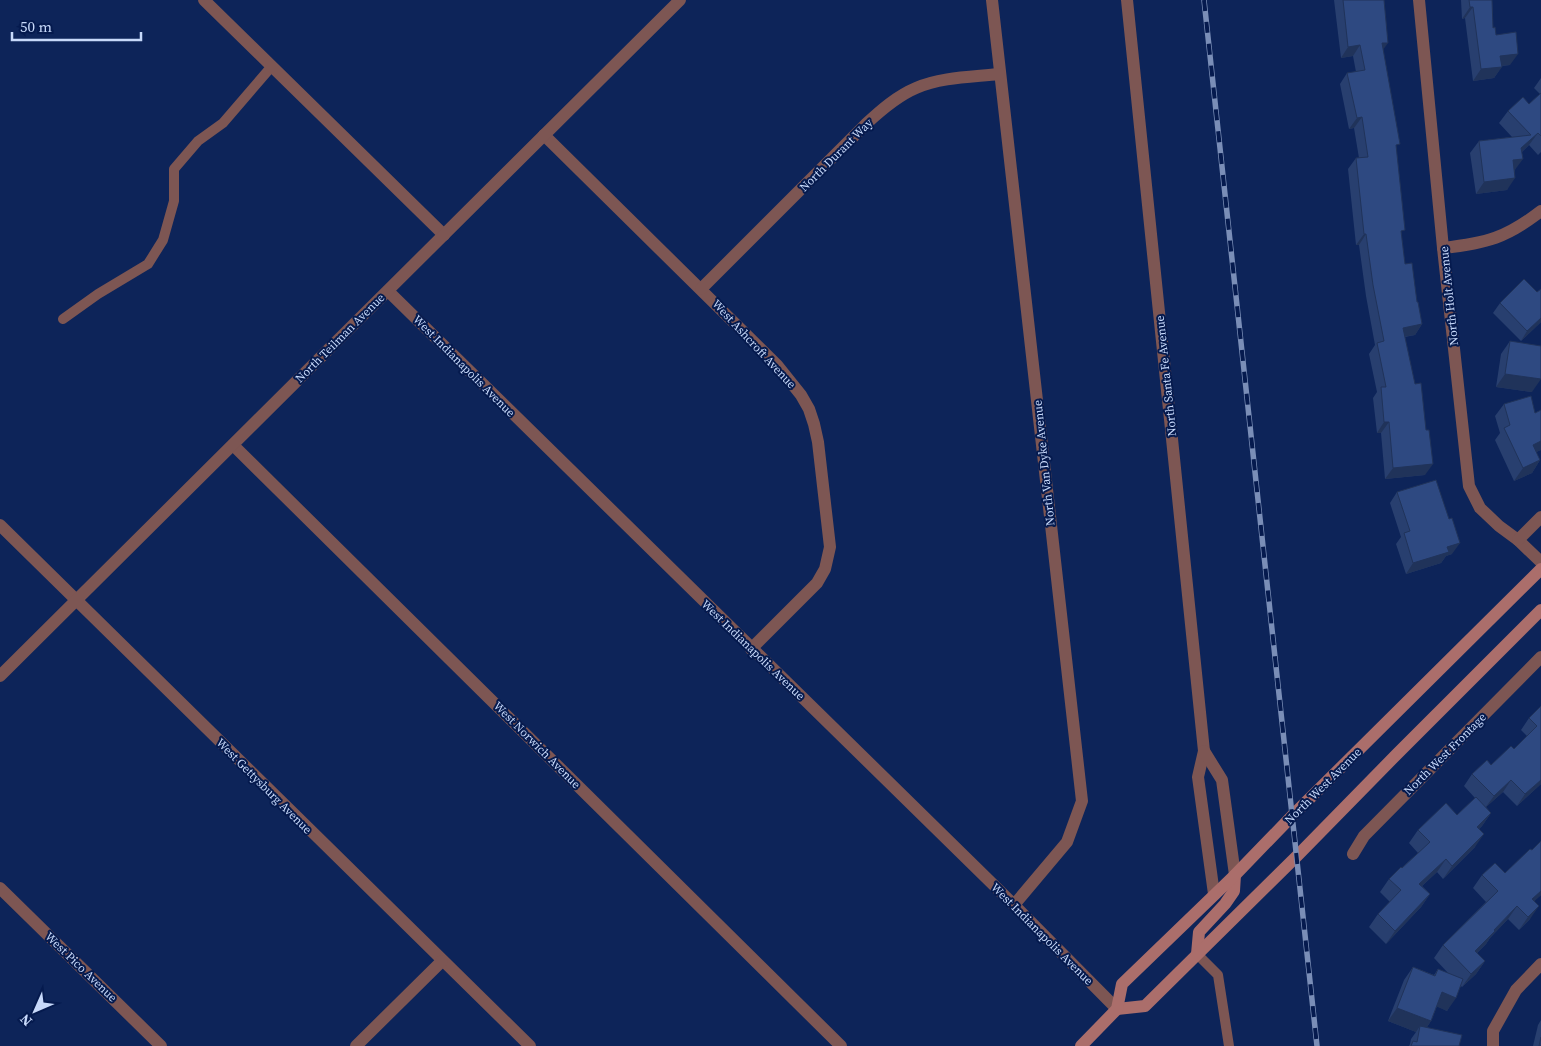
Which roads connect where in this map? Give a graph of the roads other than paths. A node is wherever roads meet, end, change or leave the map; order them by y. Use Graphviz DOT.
graph roads {
  1 [pos="204,0"];
  2 [pos="680,0"];
  3 [pos="992,0"];
  4 [pos="1127,0"];
  5 [pos="1419,0"];
  6 [pos="272,66"];
  7 [pos="999,74"];
  8 [pos="544,135"];
  9 [pos="1541,210"];
  10 [pos="444,235"];
  11 [pos="1443,248"];
  12 [pos="701,289"];
  13 [pos="388,291"];
  14 [pos="63,319"];
  15 [pos="233,445"];
  16 [pos="1541,518"];
  17 [pos="0,525"];
  18 [pos="1518,540"];
  19 [pos="1541,562"];
  20 [pos="1541,569"];
  21 [pos="76,600"];
  22 [pos="1541,610"];
  23 [pos="751,649"];
  24 [pos="1541,657"];
  25 [pos="0,676"];
  26 [pos="1204,751"];
  27 [pos="1354,854"];
  28 [pos="1235,875"];
  29 [pos="0,888"];
  30 [pos="1214,894"];
  31 [pos="1014,905"];
  32 [pos="1197,954"];
  33 [pos="442,961"];
  34 [pos="1541,964"];
  35 [pos="1117,1009"];
  36 [pos="161,1046"];
  37 [pos="356,1046"];
  38 [pos="530,1046"];
  39 [pos="841,1046"];
  40 [pos="1081,1046"];
  41 [pos="1229,1046"];
  42 [pos="1493,1046"];
  1 -- 6 [label="street"];
  2 -- 8 [label="street, North Teilman Avenue"];
  3 -- 7 [label="street, North Van Dyke Avenue"];
  4 -- 26 [label="street, North Santa Fe Avenue"];
  5 -- 11 [label="street, North Holt Avenue"];
  6 -- 10 [label="street"];
  6 -- 14 [label="lane"];
  7 -- 12 [label="street, North Durant Way"];
  7 -- 31 [label="street, North Van Dyke Avenue"];
  8 -- 10 [label="street, North Teilman Avenue"];
  8 -- 12 [label="street, West Ashcroft Avenue"];
  9 -- 11 [label="street"];
  10 -- 13 [label="street, North Teilman Avenue"];
  11 -- 18 [label="street, North Holt Avenue"];
  12 -- 23 [label="street, West Ashcroft Avenue"];
  13 -- 15 [label="street, North Teilman Avenue"];
  13 -- 23 [label="street, West Indianapolis Avenue"];
  15 -- 21 [label="street, North Teilman Avenue"];
  15 -- 39 [label="street, West Norwich Avenue"];
  16 -- 18 [label="street"];
  17 -- 21 [label="street, West Gettysburg Avenue"];
  18 -- 19 [label="street, North Holt Avenue"];
  20 -- 28 [label="main road, North West Avenue"];
  21 -- 25 [label="street, North Teilman Avenue"];
  21 -- 33 [label="street, West Gettysburg Avenue"];
  22 -- 32 [label="main road"];
  23 -- 31 [label="street, West Indianapolis Avenue"];
  24 -- 27 [label="street, North West Frontage"];
  26 -- 28 [label="street, North Santa Fe Avenue"];
  26 -- 30 [label="street, North Santa Fe Avenue"];
  28 -- 30 [label="main road, North West Avenue"];
  28 -- 32 [label="main road"];
  29 -- 36 [label="street, West Pico Avenue"];
  30 -- 35 [label="main road, North West Avenue"];
  31 -- 35 [label="street, West Indianapolis Avenue"];
  32 -- 35 [label="main road"];
  32 -- 41 [label="lane"];
  33 -- 37 [label="street"];
  33 -- 38 [label="street, West Gettysburg Avenue"];
  34 -- 42 [label="street"];
  35 -- 40 [label="main road"];
}
